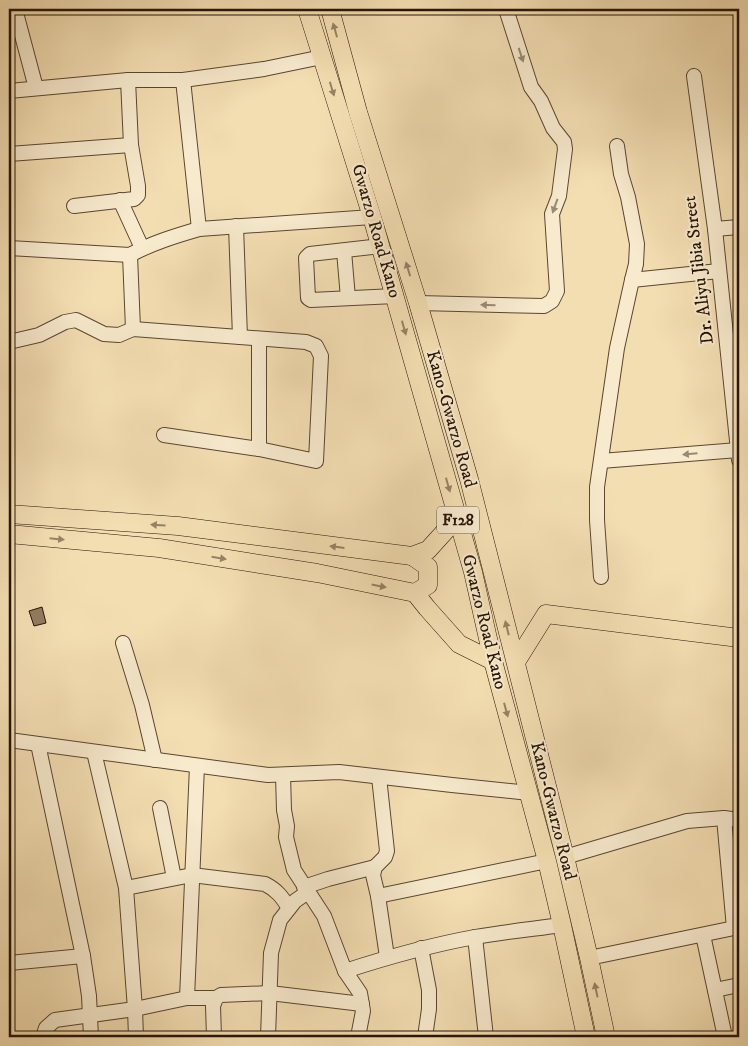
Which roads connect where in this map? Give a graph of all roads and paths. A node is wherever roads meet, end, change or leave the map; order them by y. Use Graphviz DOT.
graph roads {
  1 [pos="15,9"];
  2 [pos="307,9"];
  3 [pos="330,9"];
  4 [pos="506,9"];
  5 [pos="322,57"];
  6 [pos="694,76"];
  7 [pos="128,80"];
  8 [pos="183,80"];
  9 [pos="36,88"];
  10 [pos="9,91"];
  11 [pos="130,144"];
  12 [pos="617,146"];
  13 [pos="9,154"];
  14 [pos="120,200"];
  15 [pos="74,206"];
  16 [pos="372,217"];
  17 [pos="236,226"];
  18 [pos="739,227"];
  19 [pos="200,229"];
  20 [pos="714,229"];
  21 [pos="381,246"];
  22 [pos="9,248"];
  23 [pos="142,248"];
  24 [pos="344,251"];
  25 [pos="130,255"];
  26 [pos="719,271"];
  27 [pos="632,280"];
  28 [pos="395,296"];
  29 [pos="348,298"];
  30 [pos="418,303"];
  31 [pos="133,329"];
  32 [pos="240,337"];
  33 [pos="259,339"];
  34 [pos="9,342"];
  35 [pos="164,435"];
  36 [pos="259,450"];
  37 [pos="739,455"];
  38 [pos="600,461"];
  39 [pos="9,514"];
  40 [pos="457,518"];
  41 [pos="9,534"];
  42 [pos="412,556"];
  43 [pos="601,577"];
  44 [pos="415,593"];
  45 [pos="739,638"];
  46 [pos="123,643"];
  47 [pos="493,661"];
  48 [pos="516,662"];
  49 [pos="9,740"];
  50 [pos="38,744"];
  51 [pos="94,752"];
  52 [pos="155,760"];
  53 [pos="197,766"];
  54 [pos="283,775"];
  55 [pos="379,777"];
  56 [pos="529,792"];
  57 [pos="160,808"];
  58 [pos="724,818"];
  59 [pos="739,820"];
  60 [pos="566,857"];
  61 [pos="547,861"];
  62 [pos="375,867"];
  63 [pos="192,875"];
  64 [pos="174,878"];
  65 [pos="126,888"];
  66 [pos="306,890"];
  67 [pos="378,896"];
  68 [pos="289,908"];
  69 [pos="562,925"];
  70 [pos="737,928"];
  71 [pos="703,935"];
  72 [pos="475,937"];
  73 [pos="421,948"];
  74 [pos="82,956"];
  75 [pos="387,957"];
  76 [pos="589,958"];
  77 [pos="9,963"];
  78 [pos="345,971"];
  79 [pos="739,984"];
  80 [pos="715,990"];
  81 [pos="270,992"];
  82 [pos="187,998"];
  83 [pos="216,998"];
  84 [pos="362,1004"];
  85 [pos="135,1009"];
  86 [pos="90,1014"];
  87 [pos="44,1037"];
  88 [pos="91,1037"];
  89 [pos="136,1037"];
  90 [pos="214,1037"];
  91 [pos="268,1037"];
  92 [pos="358,1037"];
  93 [pos="425,1037"];
  94 [pos="486,1037"];
  95 [pos="586,1037"];
  96 [pos="606,1037"];
  97 [pos="725,1037"];
  1 -- 9 [label="street"];
  2 -- 5 [label="main road, Gwarzo Road Kano / F128"];
  30 -- 3 [label="main road, Kano-Gwarzo Road / F128, one-way"];
  4 -- 30 [label="street, one-way"];
  5 -- 8 [label="street"];
  5 -- 16 [label="main road, Gwarzo Road Kano / F128, one-way"];
  6 -- 20 [label="street, Dr. Aliyu Jibia Street"];
  7 -- 8 [label="street"];
  7 -- 9 [label="street"];
  7 -- 11 [label="street"];
  8 -- 19 [label="street"];
  9 -- 10 [label="street"];
  11 -- 13 [label="street"];
  11 -- 14 [label="street"];
  12 -- 27 [label="street"];
  14 -- 15 [label="street"];
  14 -- 23 [label="street"];
  16 -- 17 [label="street"];
  16 -- 21 [label="main road, Gwarzo Road Kano / F128"];
  17 -- 19 [label="street"];
  17 -- 32 [label="street"];
  18 -- 20 [label="street"];
  19 -- 23 [label="street"];
  20 -- 26 [label="street, Dr. Aliyu Jibia Street"];
  21 -- 24 [label="street"];
  21 -- 28 [label="main road, Gwarzo Road Kano / F128"];
  22 -- 25 [label="street"];
  23 -- 25 [label="street"];
  24 -- 29 [label="street"];
  24 -- 29 [label="street"];
  25 -- 31 [label="street"];
  26 -- 27 [label="street"];
  26 -- 37 [label="street, Dr. Aliyu Jibia Street"];
  27 -- 38 [label="street"];
  28 -- 29 [label="street"];
  28 -- 40 [label="main road, Gwarzo Road Kano / F128, one-way"];
  48 -- 30 [label="main road, Kano-Gwarzo Road / F128, one-way"];
  31 -- 32 [label="street"];
  31 -- 34 [label="street"];
  32 -- 33 [label="street"];
  33 -- 36 [label="street"];
  33 -- 36 [label="street"];
  35 -- 36 [label="street"];
  37 -- 38 [label="street, one-way"];
  38 -- 43 [label="street"];
  42 -- 39 [label="main road, one-way"];
  40 -- 42 [label="main road"];
  40 -- 47 [label="main road, Gwarzo Road Kano / F128"];
  41 -- 44 [label="main road, one-way"];
  42 -- 44 [label="main road"];
  44 -- 47 [label="main road"];
  45 -- 48 [label="main road"];
  46 -- 52 [label="street"];
  47 -- 56 [label="main road, Gwarzo Road Kano / F128, one-way"];
  48 -- 60 [label="main road, Kano-Gwarzo Road / F128"];
  49 -- 50 [label="street"];
  50 -- 51 [label="street"];
  50 -- 74 [label="street"];
  51 -- 52 [label="street"];
  51 -- 65 [label="street"];
  52 -- 53 [label="street"];
  53 -- 54 [label="street"];
  53 -- 63 [label="street"];
  54 -- 55 [label="street"];
  54 -- 66 [label="street"];
  55 -- 56 [label="street"];
  55 -- 62 [label="street"];
  56 -- 61 [label="main road, Gwarzo Road Kano / F128"];
  57 -- 64 [label="street"];
  58 -- 59 [label="street"];
  58 -- 60 [label="street"];
  58 -- 70 [label="street"];
  60 -- 76 [label="main road, Kano-Gwarzo Road / F128"];
  61 -- 67 [label="street"];
  61 -- 69 [label="main road, Gwarzo Road Kano / F128"];
  62 -- 66 [label="street"];
  62 -- 67 [label="street"];
  63 -- 64 [label="street"];
  63 -- 68 [label="street"];
  63 -- 82 [label="street"];
  64 -- 65 [label="street"];
  65 -- 85 [label="street"];
  66 -- 68 [label="street"];
  66 -- 78 [label="street"];
  67 -- 75 [label="street"];
  68 -- 81 [label="street"];
  69 -- 72 [label="street"];
  69 -- 95 [label="main road, Gwarzo Road Kano / F128"];
  70 -- 71 [label="street"];
  71 -- 76 [label="street"];
  71 -- 80 [label="street"];
  72 -- 73 [label="street"];
  72 -- 94 [label="street"];
  73 -- 75 [label="street"];
  73 -- 93 [label="street"];
  74 -- 77 [label="street"];
  74 -- 86 [label="street"];
  75 -- 78 [label="street"];
  96 -- 76 [label="main road, Kano-Gwarzo Road / F128, one-way"];
  78 -- 84 [label="street"];
  79 -- 80 [label="street"];
  80 -- 97 [label="street"];
  81 -- 83 [label="street"];
  81 -- 84 [label="street"];
  81 -- 91 [label="street"];
  82 -- 83 [label="street"];
  82 -- 85 [label="street"];
  83 -- 90 [label="street"];
  84 -- 92 [label="street"];
  85 -- 86 [label="street"];
  85 -- 89 [label="street"];
  86 -- 87 [label="street"];
  86 -- 88 [label="street"];
}
